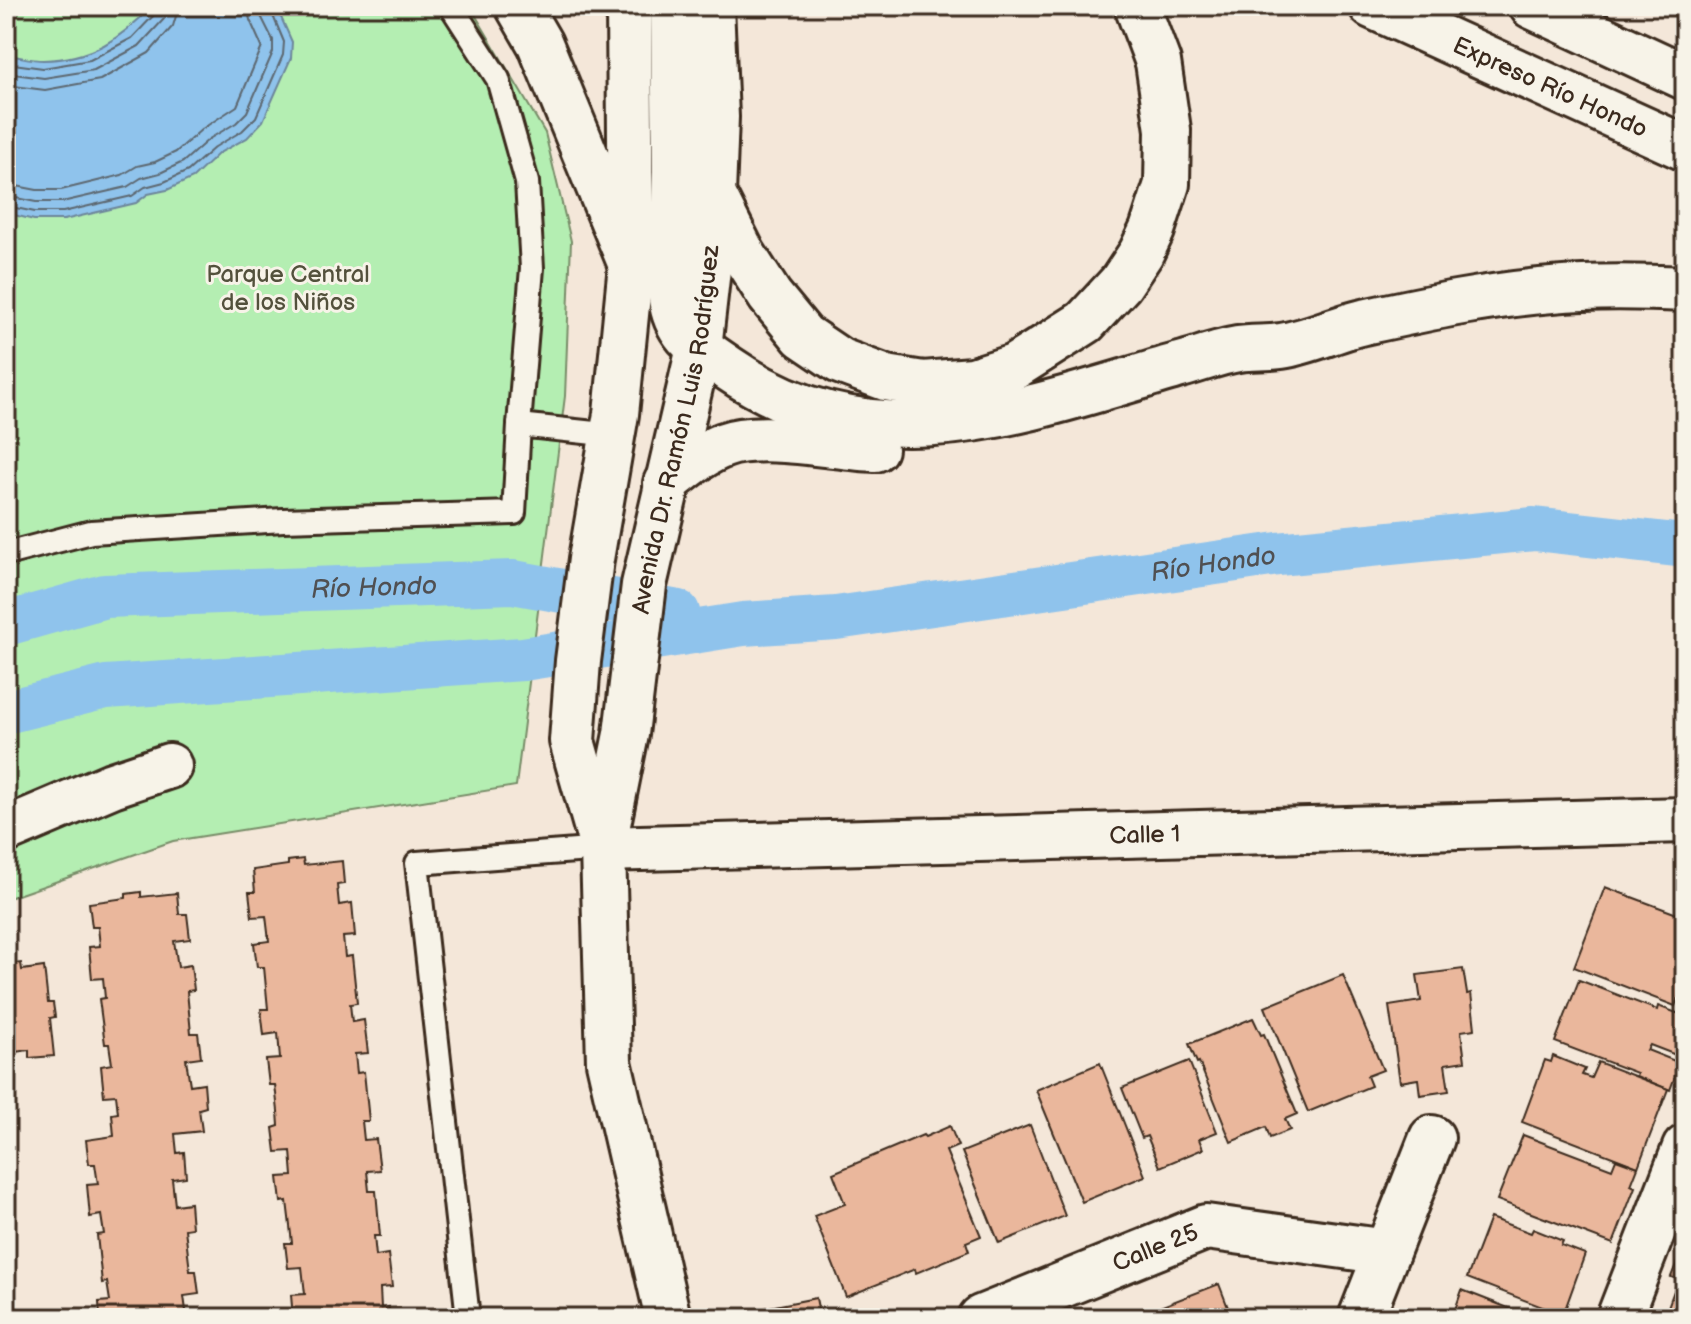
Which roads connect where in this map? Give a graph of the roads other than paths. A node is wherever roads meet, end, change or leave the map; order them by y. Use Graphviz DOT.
graph roads {
  1 [pos="451,6"];
  2 [pos="518,6"];
  3 [pos="629,6"];
  4 [pos="673,6"];
  5 [pos="711,6"];
  6 [pos="1137,6"];
  7 [pos="1372,6"];
  8 [pos="1532,6"];
  9 [pos="1685,77"];
  10 [pos="1685,148"];
  11 [pos="713,194"];
  12 [pos="631,265"];
  13 [pos="1685,289"];
  14 [pos="1282,346"];
  15 [pos="699,348"];
  16 [pos="519,425"];
  17 [pos="610,450"];
  18 [pos="666,483"];
  19 [pos="6,554"];
  20 [pos="169,766"];
  21 [pos="1685,820"];
  22 [pos="6,830"];
  23 [pos="603,849"];
  24 [pos="1432,1138"];
  25 [pos="1685,1148"];
  26 [pos="1387,1252"];
  27 [pos="468,1318"];
  28 [pos="668,1318"];
  29 [pos="981,1318"];
  30 [pos="1361,1318"];
  31 [pos="1619,1318"];
  1 -- 16 [label="lane"];
  2 -- 12 [label="main road"];
  3 -- 12 [label="main road, Avenida Dr. Ramón Luis Rodríguez"];
  4 -- 15 [label="main road"];
  5 -- 11 [label="main road, Avenida Dr. Ramón Luis Rodríguez"];
  6 -- 11 [label="main road"];
  7 -- 10 [label="main road, Expreso Río Hondo"];
  8 -- 9 [label="main road"];
  11 -- 15 [label="main road, Avenida Dr. Ramón Luis Rodríguez"];
  12 -- 17 [label="main road, Avenida Dr. Ramón Luis Rodríguez"];
  13 -- 14 [label="main road"];
  14 -- 15 [label="main road"];
  14 -- 18 [label="main road"];
  15 -- 18 [label="main road, Avenida Dr. Ramón Luis Rodríguez"];
  16 -- 17 [label="lane"];
  16 -- 19 [label="lane"];
  17 -- 23 [label="main road, Avenida Dr. Ramón Luis Rodríguez"];
  18 -- 23 [label="main road, Avenida Dr. Ramón Luis Rodríguez"];
  20 -- 22 [label="main road"];
  21 -- 23 [label="main road, Calle 1"];
  23 -- 27 [label="lane"];
  23 -- 28 [label="main road, Avenida Dr. Ramón Luis Rodríguez"];
  24 -- 26 [label="main road"];
  25 -- 31 [label="main road"];
  26 -- 29 [label="main road, Calle 25"];
  26 -- 30 [label="main road"];
}
